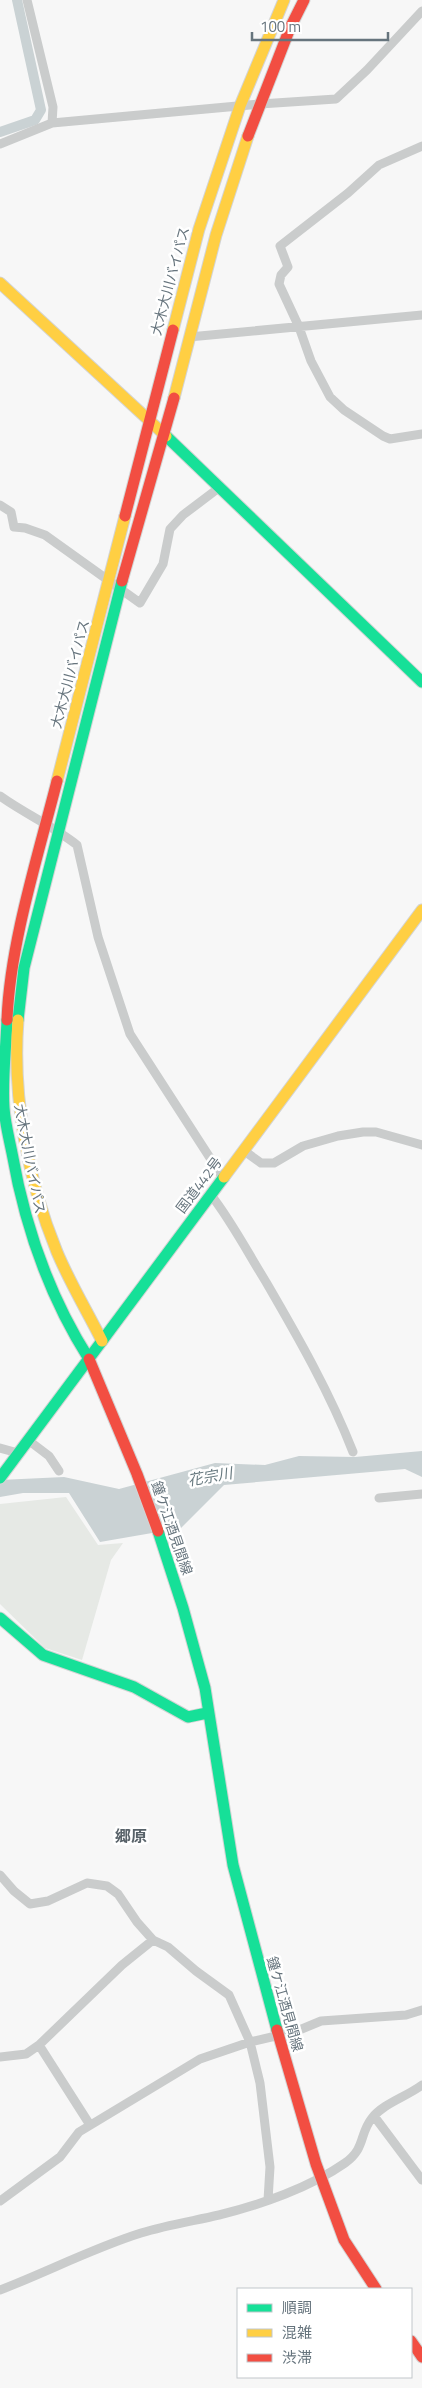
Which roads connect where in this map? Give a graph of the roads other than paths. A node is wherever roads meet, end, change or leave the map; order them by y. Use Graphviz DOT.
graph roads {
  1 [pos="27,0"];
  2 [pos="284,0"];
  3 [pos="304,0"];
  4 [pos="422,11"];
  5 [pos="260,104"];
  6 [pos="240,106"];
  7 [pos="52,123"];
  8 [pos="0,144"];
  9 [pos="422,146"];
  10 [pos="0,283"];
  11 [pos="422,315"];
  12 [pos="299,327"];
  13 [pos="189,337"];
  14 [pos="149,420"];
  15 [pos="422,434"];
  16 [pos="164,435"];
  17 [pos="220,487"];
  18 [pos="0,505"];
  19 [pos="115,585"];
  20 [pos="422,682"];
  21 [pos="0,796"];
  22 [pos="46,824"];
  23 [pos="59,831"];
  24 [pos="422,910"];
  25 [pos="22,1106"];
  26 [pos="2,1108"];
  27 [pos="422,1145"];
  28 [pos="243,1150"];
  29 [pos="223,1178"];
  30 [pos="211,1195"];
  31 [pos="102,1341"];
  32 [pos="87,1362"];
  33 [pos="28,1440"];
  34 [pos="0,1448"];
  35 [pos="353,1452"];
  36 [pos="18,1453"];
  37 [pos="59,1472"];
  38 [pos="0,1477"];
  39 [pos="422,1494"];
  40 [pos="379,1498"];
  41 [pos="0,1618"];
  42 [pos="207,1713"];
  43 [pos="0,1874"];
  44 [pos="153,1940"];
  45 [pos="422,2010"];
  46 [pos="279,2036"];
  47 [pos="250,2042"];
  48 [pos="40,2044"];
  49 [pos="0,2057"];
  50 [pos="422,2085"];
  51 [pos="374,2116"];
  52 [pos="90,2125"];
  53 [pos="320,2177"];
  54 [pos="422,2180"];
  55 [pos="268,2200"];
  56 [pos="0,2201"];
  57 [pos="375,2288"];
  58 [pos="0,2290"];
  59 [pos="412,2342"];
  60 [pos="422,2357"];
  1 -- 7 [label="street"];
  2 -- 6 [label="main road, 大木大川バイパス"];
  3 -- 5 [label="main road, 大木大川バイパス"];
  4 -- 5 [label="street"];
  5 -- 6 [label="street"];
  5 -- 13 [label="main road, 大木大川バイパス"];
  6 -- 7 [label="street"];
  6 -- 14 [label="main road, 大木大川バイパス"];
  7 -- 8 [label="street"];
  9 -- 12 [label="street"];
  10 -- 14 [label="main road"];
  11 -- 12 [label="street"];
  12 -- 13 [label="street"];
  12 -- 15 [label="street"];
  13 -- 16 [label="main road, 大木大川バイパス"];
  14 -- 16 [label="main road"];
  14 -- 19 [label="main road, 大木大川バイパス"];
  16 -- 17 [label="main road"];
  16 -- 19 [label="main road, 大木大川バイパス"];
  17 -- 19 [label="street"];
  17 -- 20 [label="main road"];
  18 -- 19 [label="street"];
  19 -- 22 [label="main road, 大木大川バイパス"];
  19 -- 23 [label="main road, 大木大川バイパス"];
  21 -- 22 [label="street"];
  22 -- 23 [label="street"];
  22 -- 26 [label="main road, 大木大川バイパス"];
  23 -- 25 [label="main road, 大木大川バイパス"];
  23 -- 29 [label="street"];
  24 -- 28 [label="main road, 国道442号"];
  25 -- 26 [label="street"];
  25 -- 31 [label="main road, 大木大川バイパス"];
  26 -- 32 [label="main road, 大木大川バイパス"];
  27 -- 28 [label="street"];
  28 -- 29 [label="main road, 国道442号"];
  29 -- 30 [label="main road, 国道442号"];
  30 -- 31 [label="main road, 国道442号"];
  30 -- 35 [label="street"];
  31 -- 32 [label="main road, 国道442号"];
  32 -- 33 [label="main road, 国道442号"];
  32 -- 42 [label="main road, 鐘ケ江酒見間線"];
  33 -- 36 [label="main road, 国道442号"];
  33 -- 37 [label="street"];
  34 -- 36 [label="street"];
  36 -- 38 [label="main road, 国道442号"];
  39 -- 40 [label="street"];
  41 -- 42 [label="main road"];
  42 -- 46 [label="main road, 鐘ケ江酒見間線"];
  43 -- 44 [label="street"];
  44 -- 47 [label="street"];
  44 -- 48 [label="street"];
  45 -- 46 [label="street"];
  46 -- 47 [label="street"];
  46 -- 53 [label="main road, 鐘ケ江酒見間線"];
  47 -- 52 [label="street"];
  47 -- 55 [label="street"];
  48 -- 49 [label="street"];
  48 -- 52 [label="street"];
  50 -- 51 [label="street"];
  51 -- 53 [label="street"];
  51 -- 54 [label="street"];
  52 -- 56 [label="street"];
  53 -- 55 [label="street"];
  53 -- 57 [label="main road, 鐘ケ江酒見間線"];
  55 -- 58 [label="street"];
  59 -- 60 [label="main road"];
}
